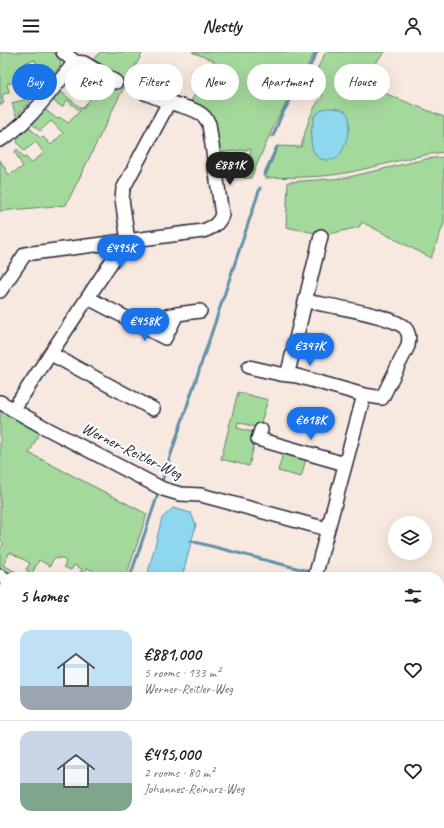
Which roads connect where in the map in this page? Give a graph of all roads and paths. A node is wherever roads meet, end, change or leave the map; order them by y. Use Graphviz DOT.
graph roads {
  1 [pos="63,52"];
  2 [pos="75,62"];
  3 [pos="86,64"];
  4 [pos="164,100"];
  5 [pos="169,102"];
  6 [pos="0,140"];
  7 [pos="321,236"];
  8 [pos="126,240"];
  9 [pos="0,291"];
  10 [pos="88,298"];
  11 [pos="306,301"];
  12 [pos="200,311"];
  13 [pos="178,314"];
  14 [pos="133,322"];
  15 [pos="51,354"];
  16 [pos="249,367"];
  17 [pos="289,375"];
  18 [pos="364,395"];
  19 [pos="0,402"];
  20 [pos="153,409"];
  21 [pos="13,410"];
  22 [pos="261,430"];
  23 [pos="345,464"];
  24 [pos="327,529"];
  25 [pos="316,572"];
  1 -- 2 [label="street"];
  2 -- 3 [label="street"];
  2 -- 6 [label="street"];
  4 -- 5 [label="street"];
  5 -- 8 [label="street"];
  5 -- 8 [label="street"];
  7 -- 11 [label="street"];
  8 -- 9 [label="street"];
  8 -- 10 [label="street"];
  10 -- 14 [label="street"];
  10 -- 15 [label="street"];
  11 -- 17 [label="street"];
  11 -- 18 [label="street"];
  12 -- 13 [label="street"];
  13 -- 14 [label="street"];
  13 -- 14 [label="street"];
  15 -- 20 [label="street"];
  15 -- 21 [label="street"];
  16 -- 17 [label="street"];
  17 -- 18 [label="street"];
  18 -- 23 [label="street"];
  19 -- 21 [label="street, Werner-Reitler-Weg"];
  21 -- 24 [label="street, Werner-Reitler-Weg"];
  22 -- 23 [label="street"];
  23 -- 24 [label="street"];
  24 -- 25 [label="street"];
}
